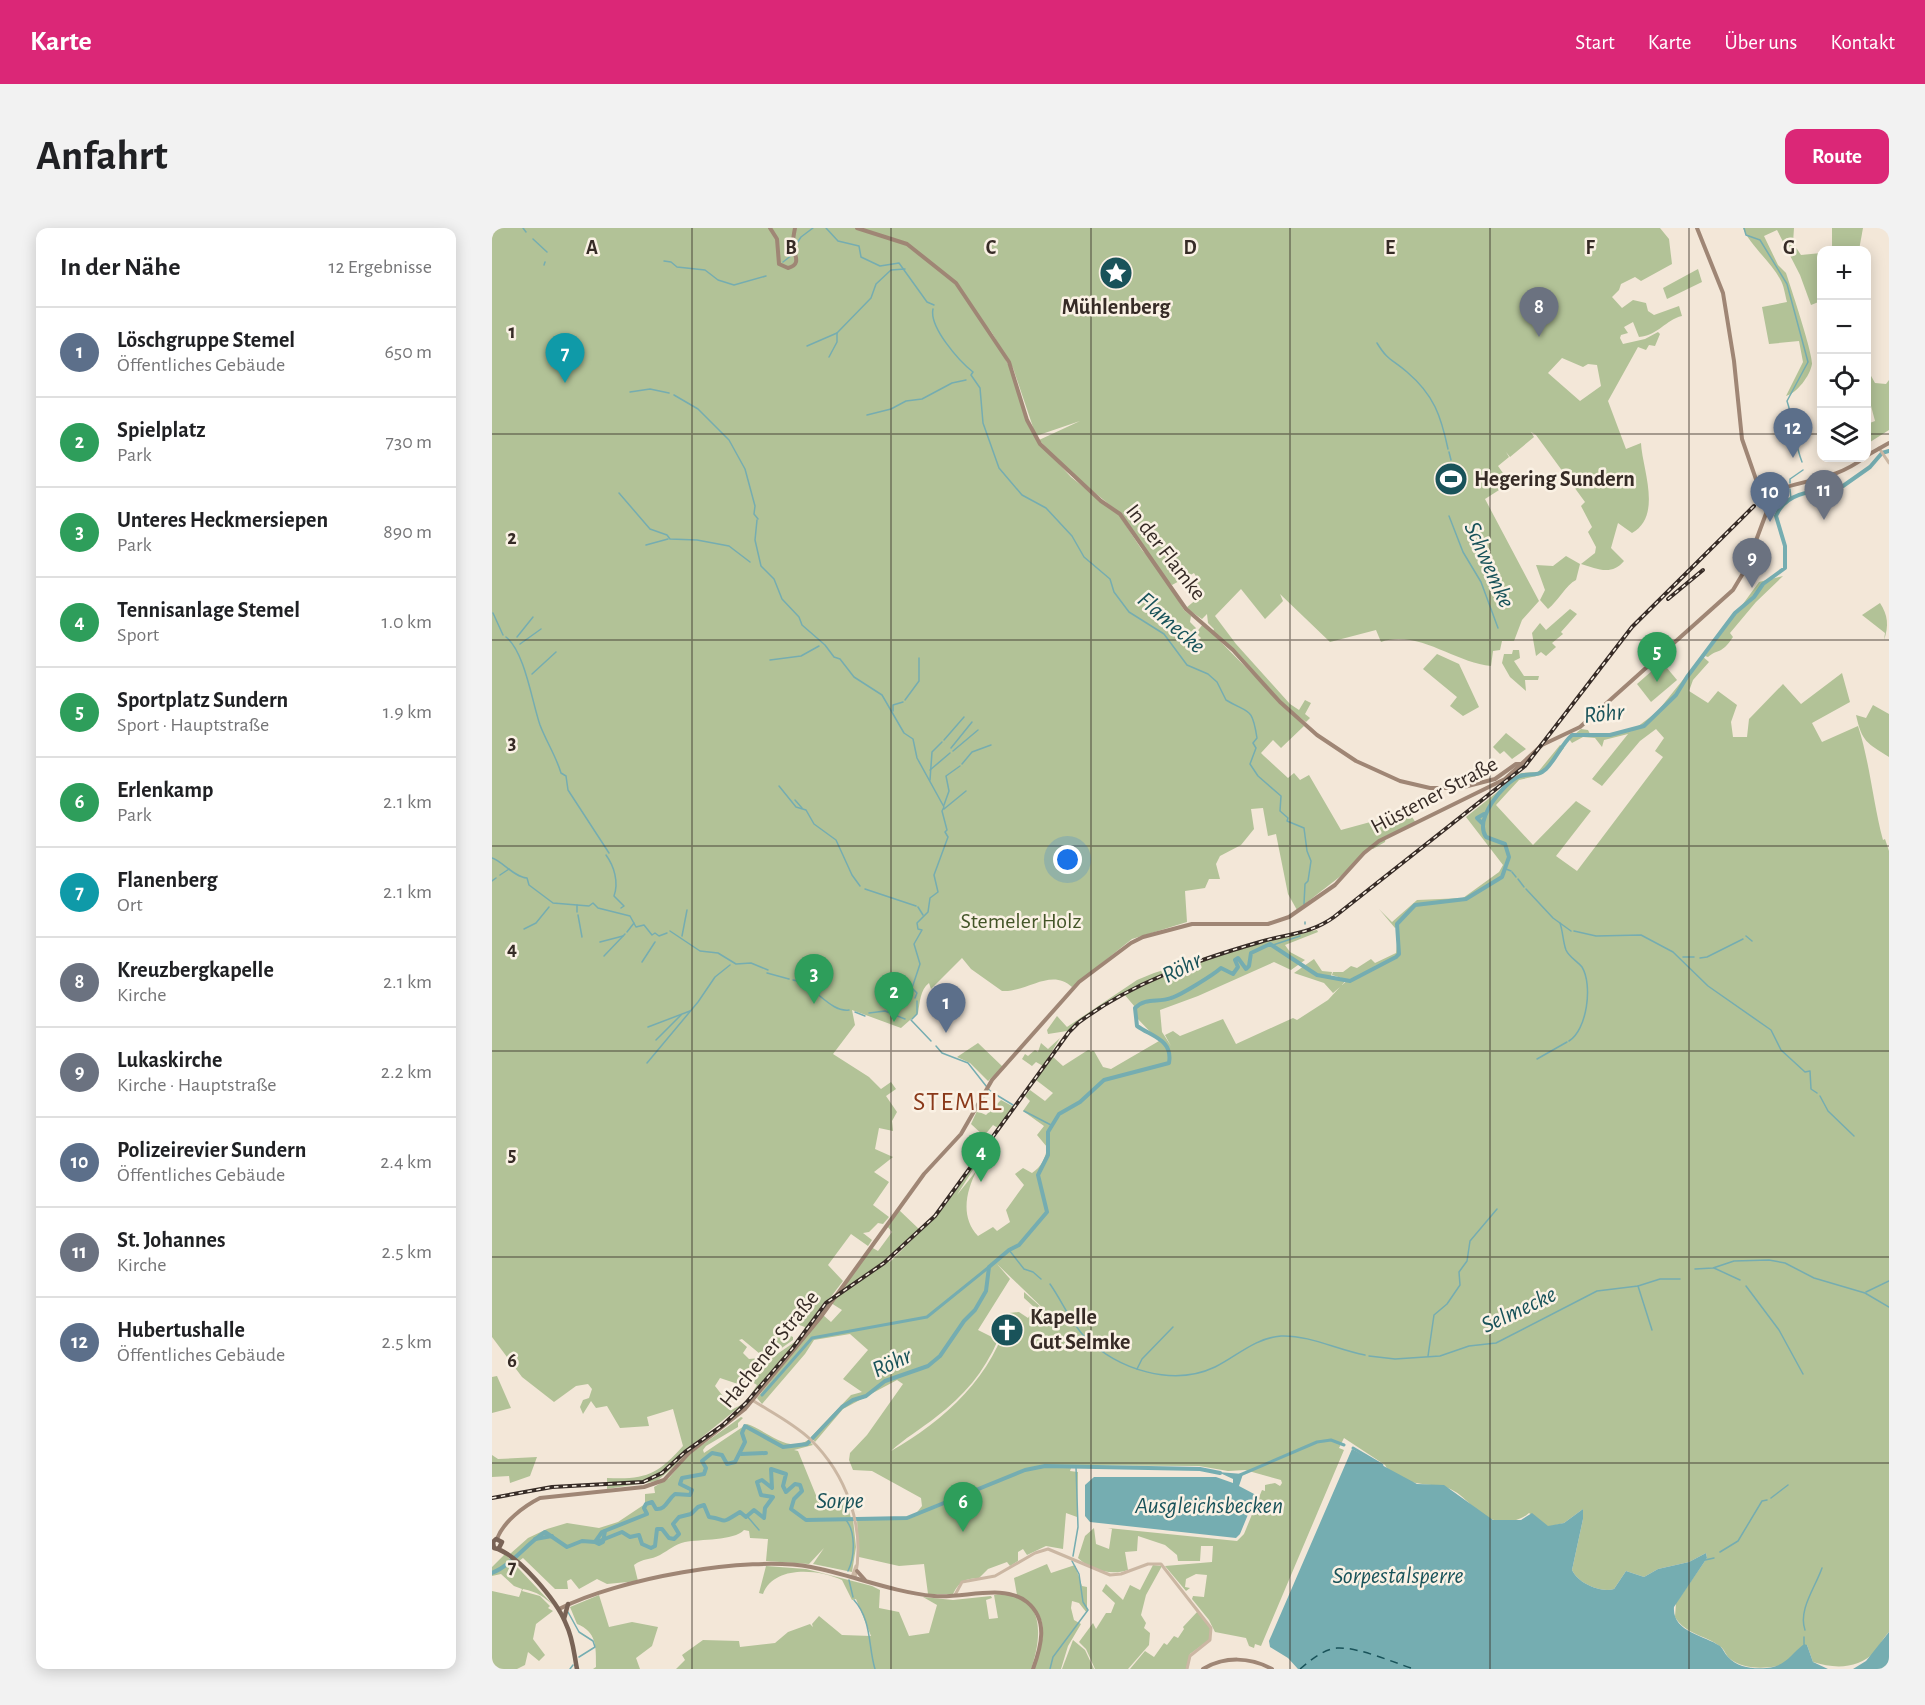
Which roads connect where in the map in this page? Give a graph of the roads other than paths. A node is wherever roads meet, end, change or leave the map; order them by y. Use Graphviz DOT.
graph roads {
  1 [pos="770,228"];
  2 [pos="795,228"];
  3 [pos="857,228"];
  4 [pos="1697,228"];
  5 [pos="1889,443"];
  6 [pos="1880,449"];
  7 [pos="1871,454"];
  8 [pos="1858,462"];
  9 [pos="1889,463"];
  10 [pos="1763,497"];
  11 [pos="1521,764"];
  12 [pos="864,1255"];
  13 [pos="752,1400"];
  14 [pos="494,1542"];
  15 [pos="500,1547"];
  16 [pos="856,1564"];
  17 [pos="857,1571"];
  18 [pos="854,1578"];
  19 [pos="865,1581"];
  20 [pos="957,1597"];
  21 [pos="568,1604"];
  22 [pos="559,1609"];
  23 [pos="564,1619"];
  24 [pos="577,1669"];
  25 [pos="1033,1669"];
  26 [pos="1187,1669"];
  27 [pos="1203,1669"];
  28 [pos="1272,1669"];
  1 -- 2 [label="main road"];
  3 -- 11 [label="main road, In der Flamke"];
  4 -- 10 [label="main road"];
  5 -- 6 [label="main road"];
  6 -- 7 [label="main road"];
  6 -- 9 [label="street"];
  8 -- 10 [label="main road"];
  10 -- 11 [label="main road, Hüstener Straße"];
  11 -- 12 [label="main road, Hüstener Straße"];
  12 -- 13 [label="main road, Hachener Straße"];
  13 -- 14 [label="main road, Hachener Straße"];
  13 -- 16 [label="street"];
  14 -- 15 [label="main road"];
  14 -- 15 [label="main road"];
  15 -- 22 [label="main road"];
  16 -- 17 [label="street"];
  16 -- 18 [label="street"];
  17 -- 18 [label="street"];
  17 -- 19 [label="main road"];
  18 -- 19 [label="main road"];
  18 -- 21 [label="main road"];
  19 -- 20 [label="main road"];
  20 -- 25 [label="main road"];
  20 -- 26 [label="street"];
  21 -- 22 [label="main road"];
  21 -- 23 [label="main road"];
  22 -- 23 [label="main road"];
  23 -- 24 [label="main road"];
  27 -- 28 [label="main road"];
}
